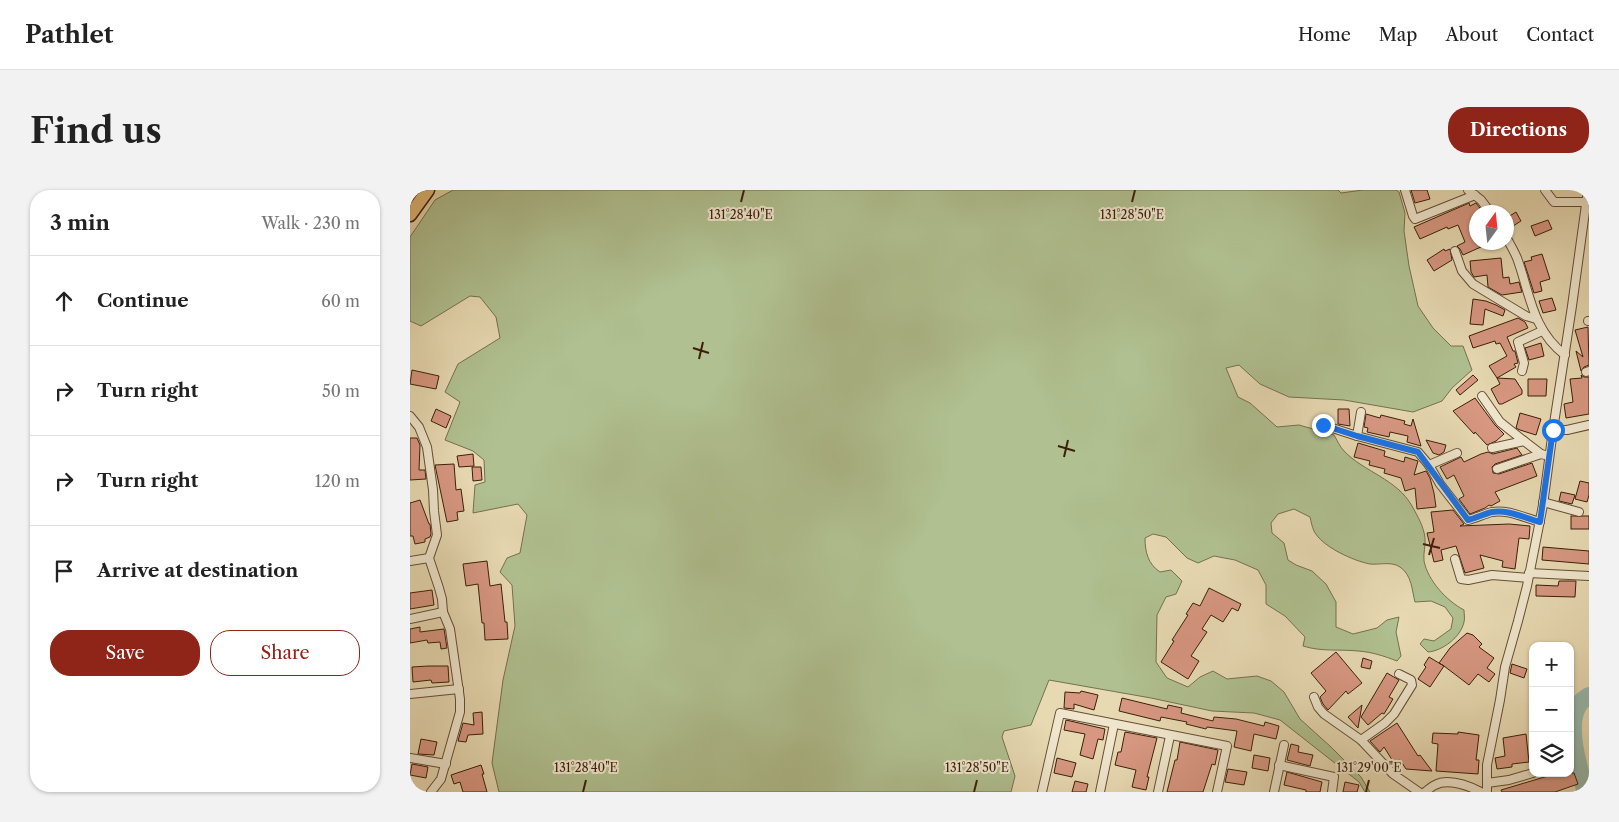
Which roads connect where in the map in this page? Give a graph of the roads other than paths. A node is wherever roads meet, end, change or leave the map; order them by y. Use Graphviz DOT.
graph roads {
  1 [pos="428,190"];
  2 [pos="1405,190"];
  3 [pos="1545,190"];
  4 [pos="1588,190"];
  5 [pos="1472,193"];
  6 [pos="1587,202"];
  7 [pos="1485,205"];
  8 [pos="410,215"];
  9 [pos="1513,250"];
  10 [pos="1455,251"];
  11 [pos="1536,319"];
  12 [pos="1542,331"];
  13 [pos="1565,354"];
  14 [pos="1522,371"];
  15 [pos="1482,396"];
  16 [pos="1362,412"];
  17 [pos="410,416"];
  18 [pos="1323,425"];
  19 [pos="1589,425"];
  20 [pos="1553,430"];
  21 [pos="1357,436"];
  22 [pos="1524,441"];
  23 [pos="1492,448"];
  24 [pos="1457,453"];
  25 [pos="1541,454"];
  26 [pos="1549,456"];
  27 [pos="1429,465"];
  28 [pos="1497,470"];
  29 [pos="1544,502"];
  30 [pos="1579,512"];
  31 [pos="1540,522"];
  32 [pos="429,558"];
  33 [pos="1455,559"];
  34 [pos="410,561"];
  35 [pos="1529,575"];
  36 [pos="1589,576"];
  37 [pos="443,612"];
  38 [pos="410,619"];
  39 [pos="1399,674"];
  40 [pos="459,689"];
  41 [pos="410,694"];
  42 [pos="1314,698"];
  43 [pos="1114,724"];
  44 [pos="1170,736"];
  45 [pos="1361,740"];
  46 [pos="1284,745"];
  47 [pos="410,758"];
  48 [pos="446,764"];
  49 [pos="1279,766"];
  50 [pos="1529,774"];
  51 [pos="1487,783"];
  52 [pos="431,792"];
  53 [pos="1042,792"];
  54 [pos="1100,792"];
  55 [pos="1158,792"];
  56 [pos="1217,792"];
  57 [pos="1274,792"];
  58 [pos="1332,792"];
  59 [pos="1419,792"];
  60 [pos="1425,792"];
  61 [pos="1481,792"];
  62 [pos="1487,792"];
  1 -- 8 [label="main road"];
  2 -- 5 [label="street"];
  3 -- 6 [label="street"];
  4 -- 6 [label="street"];
  5 -- 7 [label="street"];
  6 -- 13 [label="street"];
  9 -- 11 [label="street"];
  10 -- 11 [label="street"];
  11 -- 12 [label="street"];
  12 -- 13 [label="street"];
  12 -- 14 [label="street"];
  13 -- 20 [label="street"];
  15 -- 22 [label="street"];
  16 -- 21 [label="street"];
  17 -- 32 [label="street"];
  18 -- 21 [label="street"];
  19 -- 20 [label="street"];
  20 -- 26 [label="street"];
  21 -- 27 [label="street"];
  22 -- 23 [label="street"];
  22 -- 25 [label="street"];
  24 -- 27 [label="street"];
  25 -- 26 [label="street"];
  25 -- 28 [label="street"];
  26 -- 29 [label="street"];
  27 -- 31 [label="street"];
  29 -- 30 [label="street"];
  29 -- 31 [label="street"];
  31 -- 35 [label="street"];
  32 -- 34 [label="street"];
  32 -- 37 [label="street"];
  33 -- 35 [label="street"];
  35 -- 36 [label="street"];
  35 -- 51 [label="street"];
  37 -- 38 [label="street"];
  37 -- 40 [label="street"];
  39 -- 45 [label="street"];
  40 -- 41 [label="street"];
  40 -- 48 [label="street"];
  42 -- 45 [label="street"];
  43 -- 44 [label="street"];
  43 -- 53 [label="street"];
  43 -- 54 [label="street"];
  44 -- 55 [label="street"];
  44 -- 56 [label="street"];
  45 -- 59 [label="street"];
  46 -- 49 [label="street"];
  47 -- 48 [label="street"];
  48 -- 52 [label="street"];
  49 -- 57 [label="street"];
  49 -- 58 [label="street"];
  50 -- 51 [label="street"];
  51 -- 62 [label="street"];
  60 -- 61 [label="street"];
}
